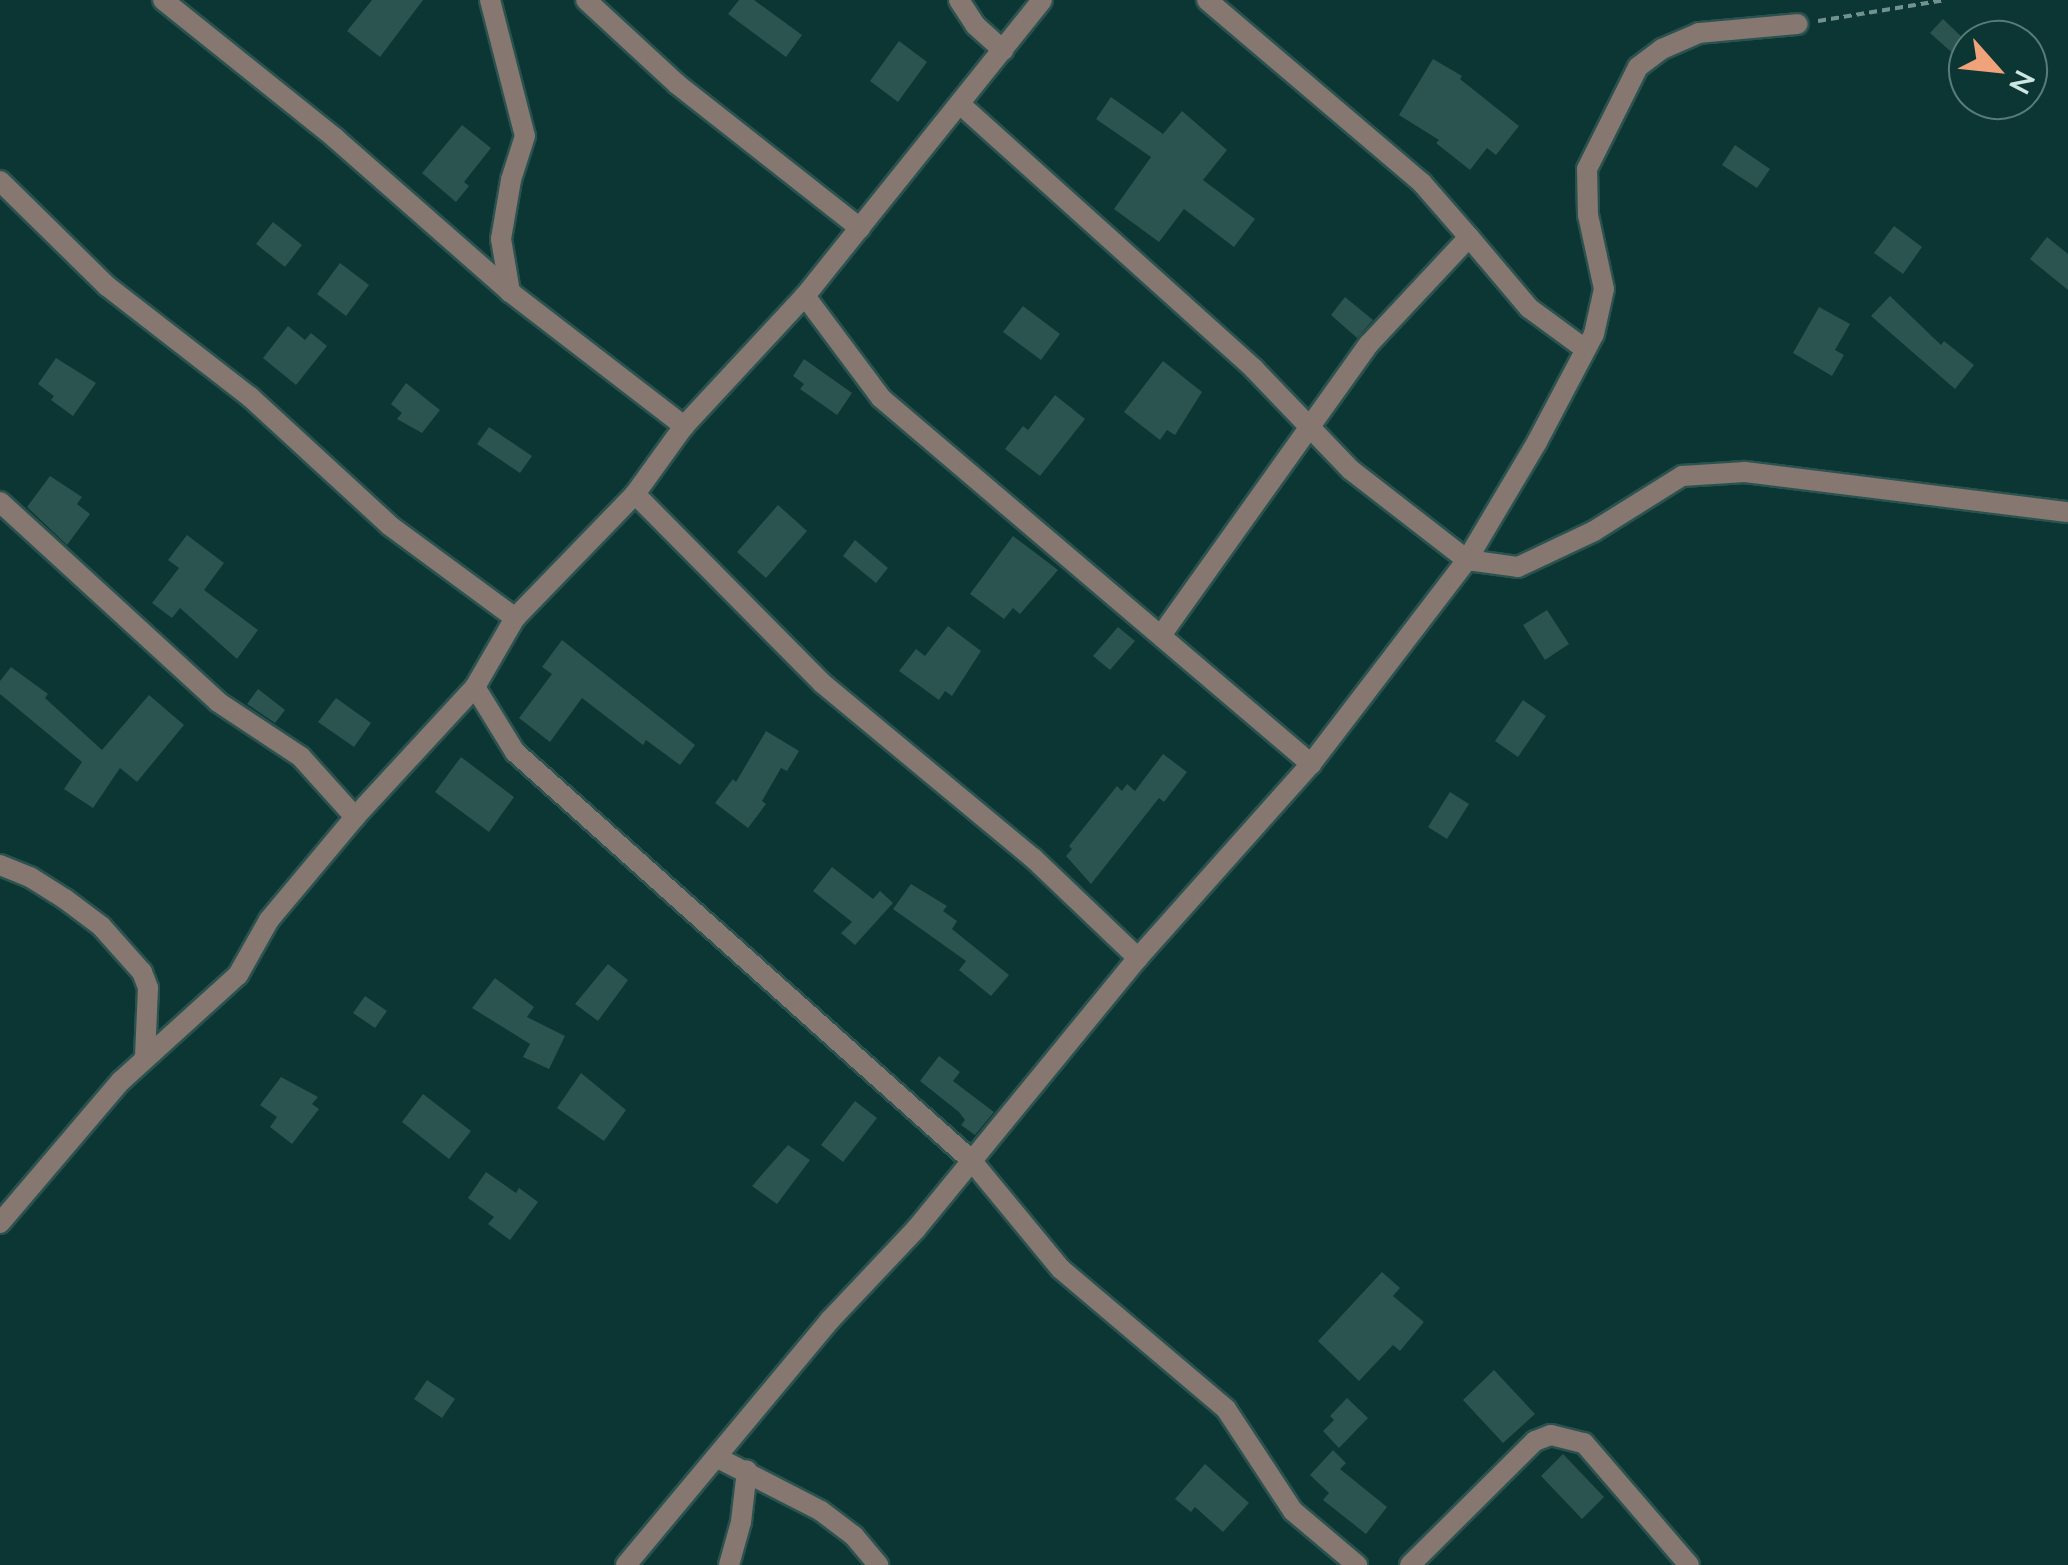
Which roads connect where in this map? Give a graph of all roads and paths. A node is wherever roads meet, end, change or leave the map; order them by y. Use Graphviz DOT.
graph roads {
  1 [pos="163,0"];
  2 [pos="490,0"];
  3 [pos="586,0"];
  4 [pos="959,0"];
  5 [pos="1042,0"];
  6 [pos="1208,0"];
  7 [pos="1946,0"];
  8 [pos="1798,24"];
  9 [pos="1004,50"];
  10 [pos="960,104"];
  11 [pos="0,181"];
  12 [pos="860,228"];
  13 [pos="1469,238"];
  14 [pos="510,292"];
  15 [pos="805,296"];
  16 [pos="1585,349"];
  17 [pos="684,426"];
  18 [pos="1308,426"];
  19 [pos="635,494"];
  20 [pos="0,502"];
  21 [pos="2068,512"];
  22 [pos="1468,560"];
  23 [pos="515,618"];
  24 [pos="1162,634"];
  25 [pos="475,686"];
  26 [pos="1311,764"];
  27 [pos="355,817"];
  28 [pos="0,865"];
  29 [pos="1138,958"];
  30 [pos="145,1057"];
  31 [pos="971,1160"];
  32 [pos="3,1214"];
  33 [pos="716,1457"];
  34 [pos="746,1470"];
  35 [pos="626,1565"];
  36 [pos="729,1565"];
  37 [pos="878,1565"];
  38 [pos="1357,1565"];
  39 [pos="1410,1565"];
  40 [pos="1689,1565"];
  1 -- 14 [label="street"];
  2 -- 14 [label="street"];
  3 -- 12 [label="street"];
  4 -- 9 [label="street"];
  5 -- 9 [label="street"];
  6 -- 13 [label="street"];
  7 -- 8 [label="path"];
  8 -- 16 [label="street"];
  9 -- 10 [label="street"];
  10 -- 12 [label="street"];
  10 -- 18 [label="street"];
  11 -- 23 [label="street"];
  12 -- 15 [label="street"];
  13 -- 16 [label="street"];
  13 -- 18 [label="street"];
  14 -- 17 [label="street"];
  15 -- 17 [label="street"];
  15 -- 24 [label="street"];
  16 -- 22 [label="street"];
  17 -- 19 [label="street"];
  18 -- 22 [label="street"];
  18 -- 24 [label="street"];
  19 -- 23 [label="street"];
  19 -- 29 [label="street"];
  20 -- 27 [label="street"];
  21 -- 22 [label="street"];
  22 -- 26 [label="street"];
  23 -- 25 [label="street"];
  24 -- 26 [label="street"];
  25 -- 27 [label="street"];
  25 -- 31 [label="street"];
  26 -- 29 [label="street"];
  27 -- 30 [label="street"];
  28 -- 30 [label="street"];
  29 -- 31 [label="street"];
  30 -- 32 [label="street"];
  31 -- 33 [label="street"];
  31 -- 38 [label="street"];
  33 -- 34 [label="street"];
  33 -- 35 [label="street"];
  34 -- 36 [label="street"];
  34 -- 37 [label="street"];
  39 -- 40 [label="street"];
}
